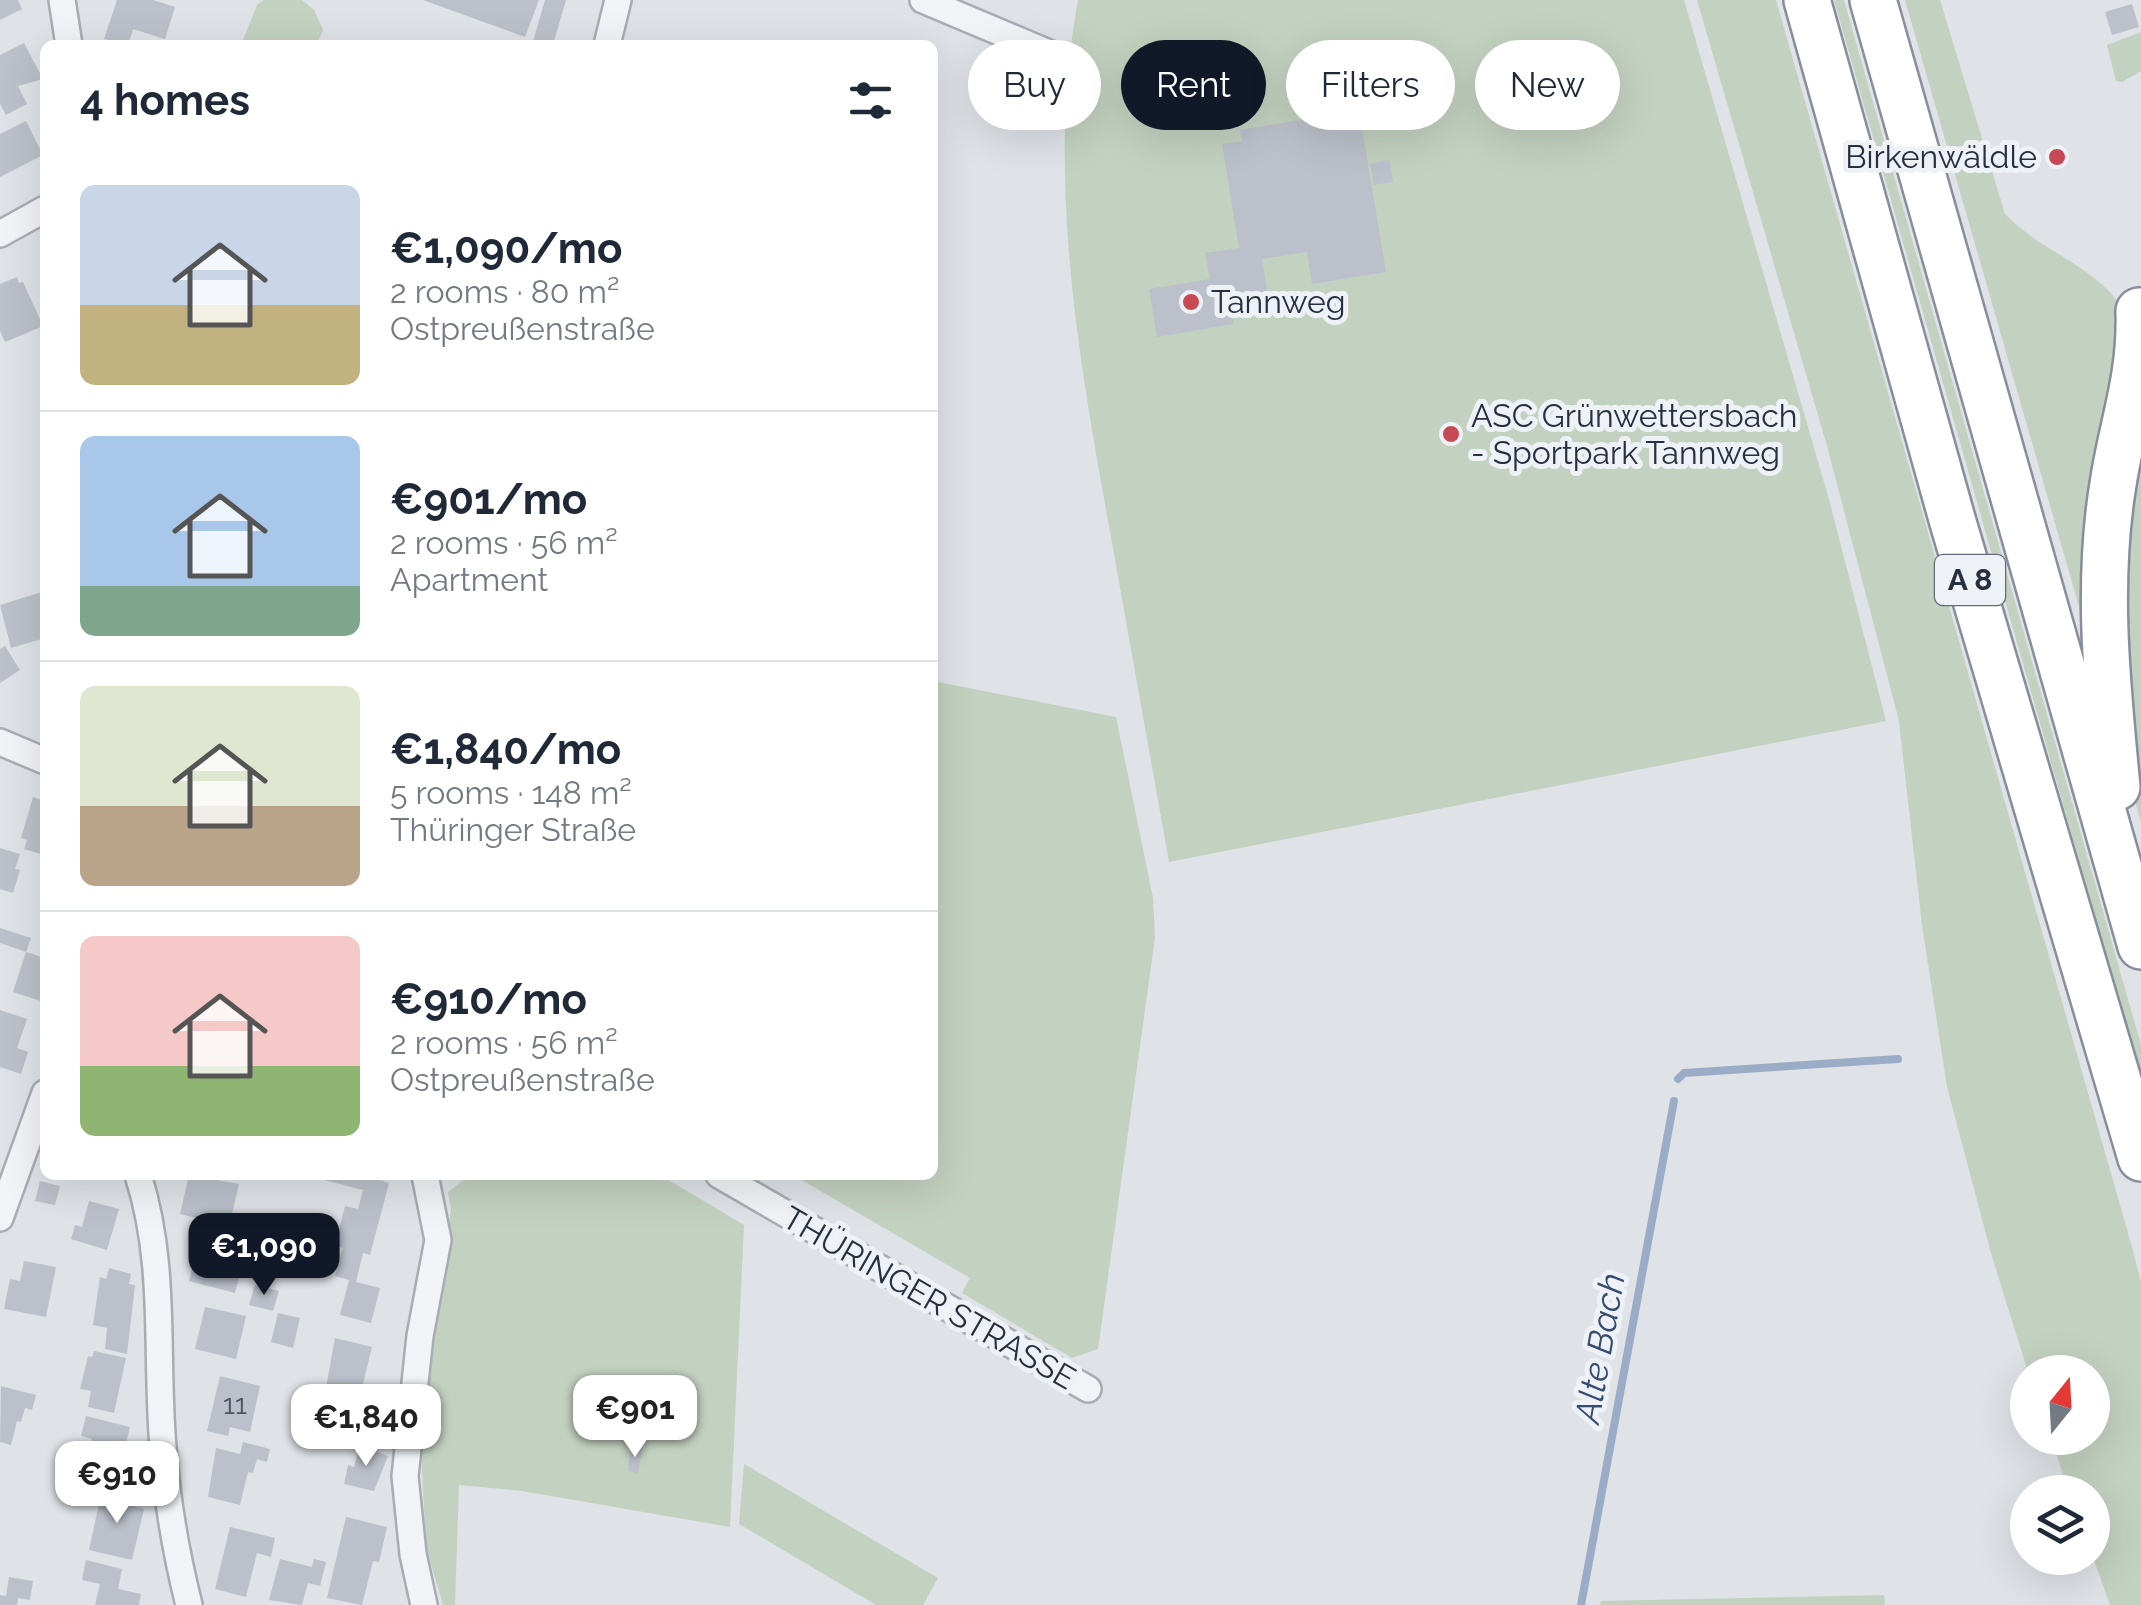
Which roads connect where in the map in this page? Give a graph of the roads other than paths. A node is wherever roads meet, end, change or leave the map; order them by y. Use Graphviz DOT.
graph roads {
  1 [pos="62,0"];
  2 [pos="618,0"];
  3 [pos="923,0"];
  4 [pos="1807,0"];
  5 [pos="1873,0"];
  6 [pos="68,40"];
  7 [pos="607,40"];
  8 [pos="1018,40"];
  9 [pos="40,212"];
  10 [pos="0,234"];
  11 [pos="2139,311"];
  12 [pos="0,742"];
  13 [pos="40,759"];
  14 [pos="2127,893"];
  15 [pos="2141,946"];
  16 [pos="40,1106"];
  17 [pos="2141,1158"];
  18 [pos="140,1180"];
  19 [pos="427,1180"];
  20 [pos="727,1180"];
  21 [pos="0,1218"];
  22 [pos="1088,1390"];
  23 [pos="189,1605"];
  24 [pos="424,1605"];
  1 -- 6 [label="street"];
  2 -- 7 [label="street"];
  3 -- 8 [label="street"];
  4 -- 17 [label="highway, A 8"];
  5 -- 14 [label="highway, A 8"];
  9 -- 10 [label="street"];
  11 -- 14 [label="highway"];
  12 -- 13 [label="street"];
  14 -- 15 [label="highway, A 8"];
  16 -- 21 [label="street"];
  18 -- 23 [label="street"];
  19 -- 24 [label="street"];
  20 -- 22 [label="street, THÜRINGER STRASSE"];
}
